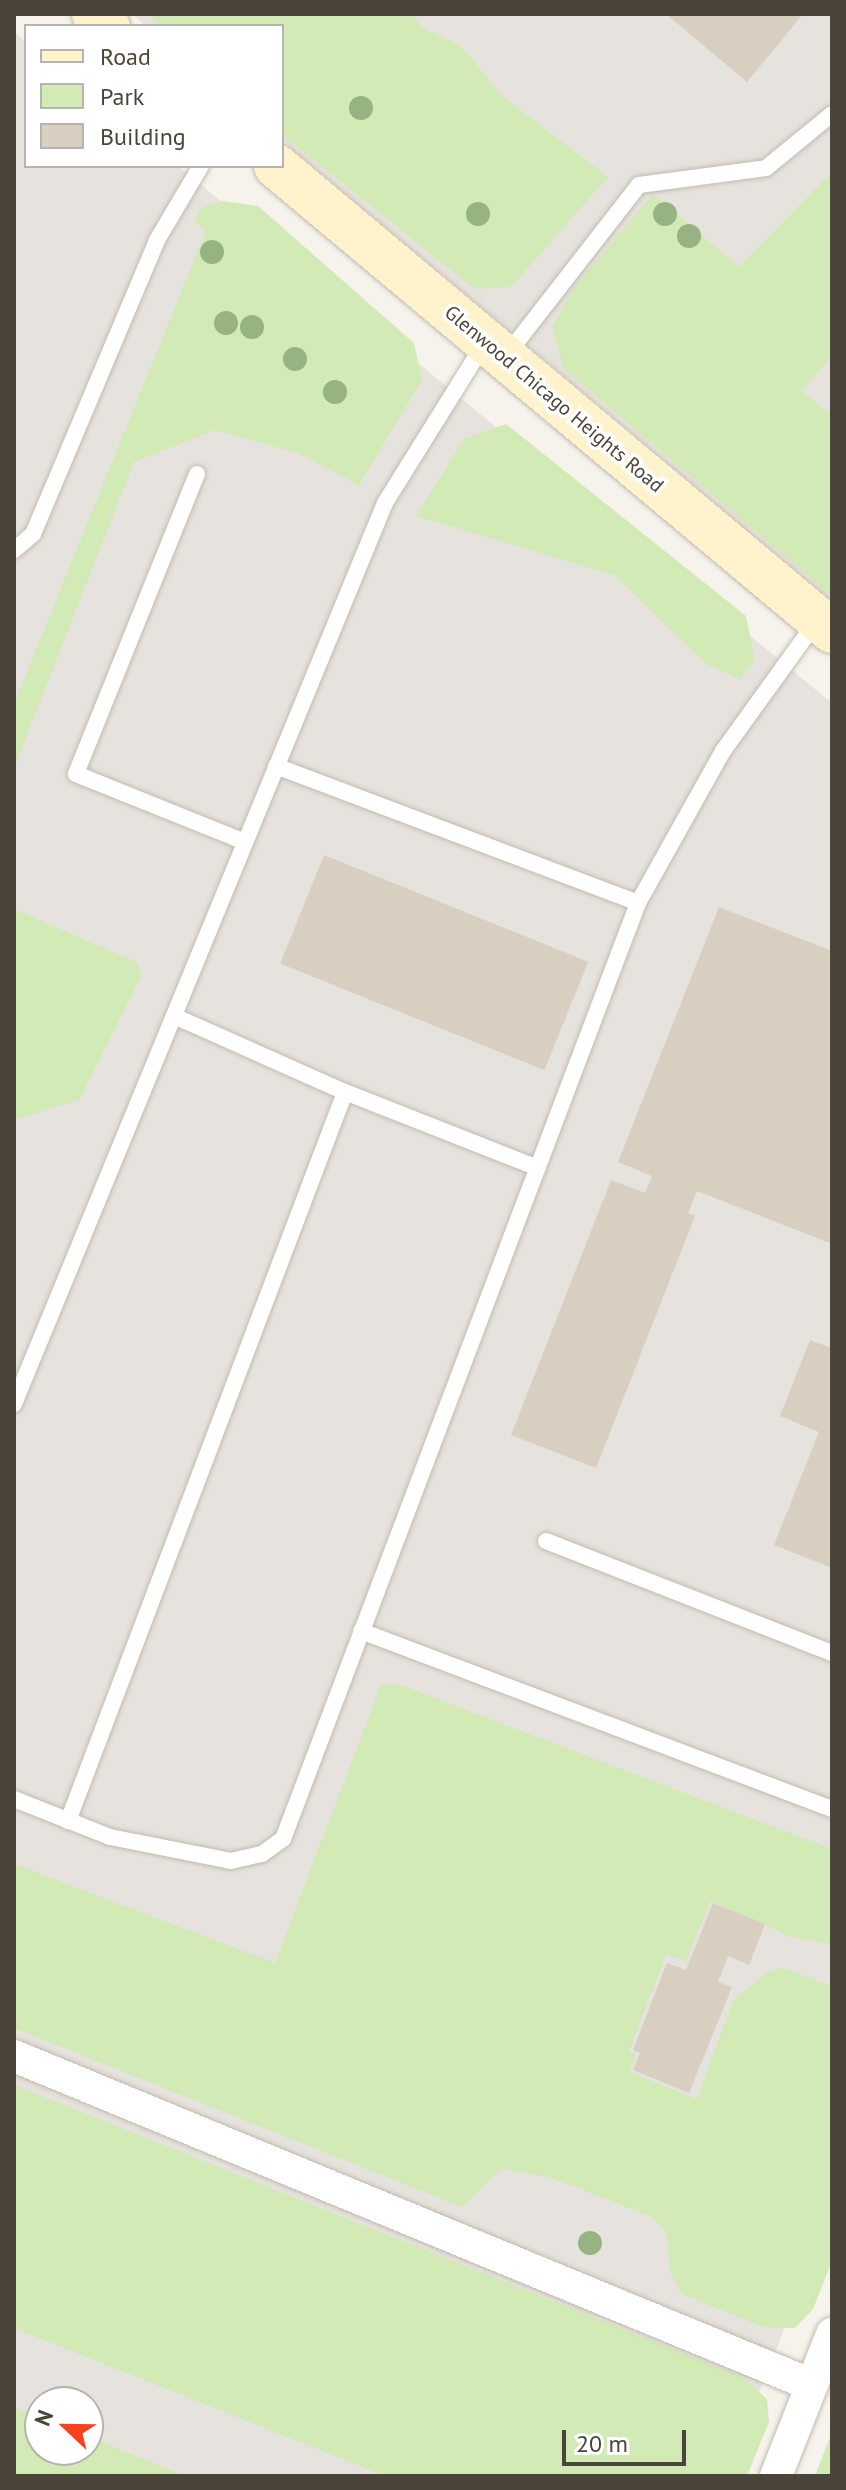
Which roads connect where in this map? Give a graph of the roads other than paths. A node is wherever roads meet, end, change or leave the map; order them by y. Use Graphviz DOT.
graph roads {
  1 [pos="832,114"];
  2 [pos="200,168"];
  3 [pos="278,168"];
  4 [pos="495,350"];
  5 [pos="197,474"];
  6 [pos="14,550"];
  7 [pos="825,625"];
  8 [pos="276,766"];
  9 [pos="245,842"];
  10 [pos="638,903"];
  11 [pos="174,1016"];
  12 [pos="345,1092"];
  13 [pos="538,1168"];
  14 [pos="14,1404"];
  15 [pos="546,1541"];
  16 [pos="361,1631"];
  17 [pos="832,1653"];
  18 [pos="14,1799"];
  19 [pos="832,1809"];
  20 [pos="68,1821"];
  21 [pos="14,2056"];
  22 [pos="832,2334"];
  23 [pos="812,2385"];
  24 [pos="776,2476"];
  1 -- 4 [label="lane"];
  2 -- 6 [label="lane"];
  3 -- 4 [label="street, Glenwood Chicago Heights Road"];
  4 -- 7 [label="street, Glenwood Chicago Heights Road"];
  4 -- 8 [label="lane"];
  5 -- 9 [label="lane"];
  7 -- 10 [label="lane"];
  8 -- 9 [label="lane"];
  8 -- 10 [label="lane"];
  9 -- 11 [label="lane"];
  10 -- 13 [label="lane"];
  11 -- 12 [label="lane"];
  11 -- 14 [label="lane"];
  12 -- 13 [label="lane"];
  12 -- 20 [label="lane"];
  13 -- 16 [label="lane"];
  15 -- 17 [label="lane"];
  16 -- 19 [label="lane"];
  16 -- 20 [label="lane"];
  18 -- 20 [label="lane"];
  21 -- 23 [label="street"];
  22 -- 23 [label="street"];
  23 -- 24 [label="street"];
}
